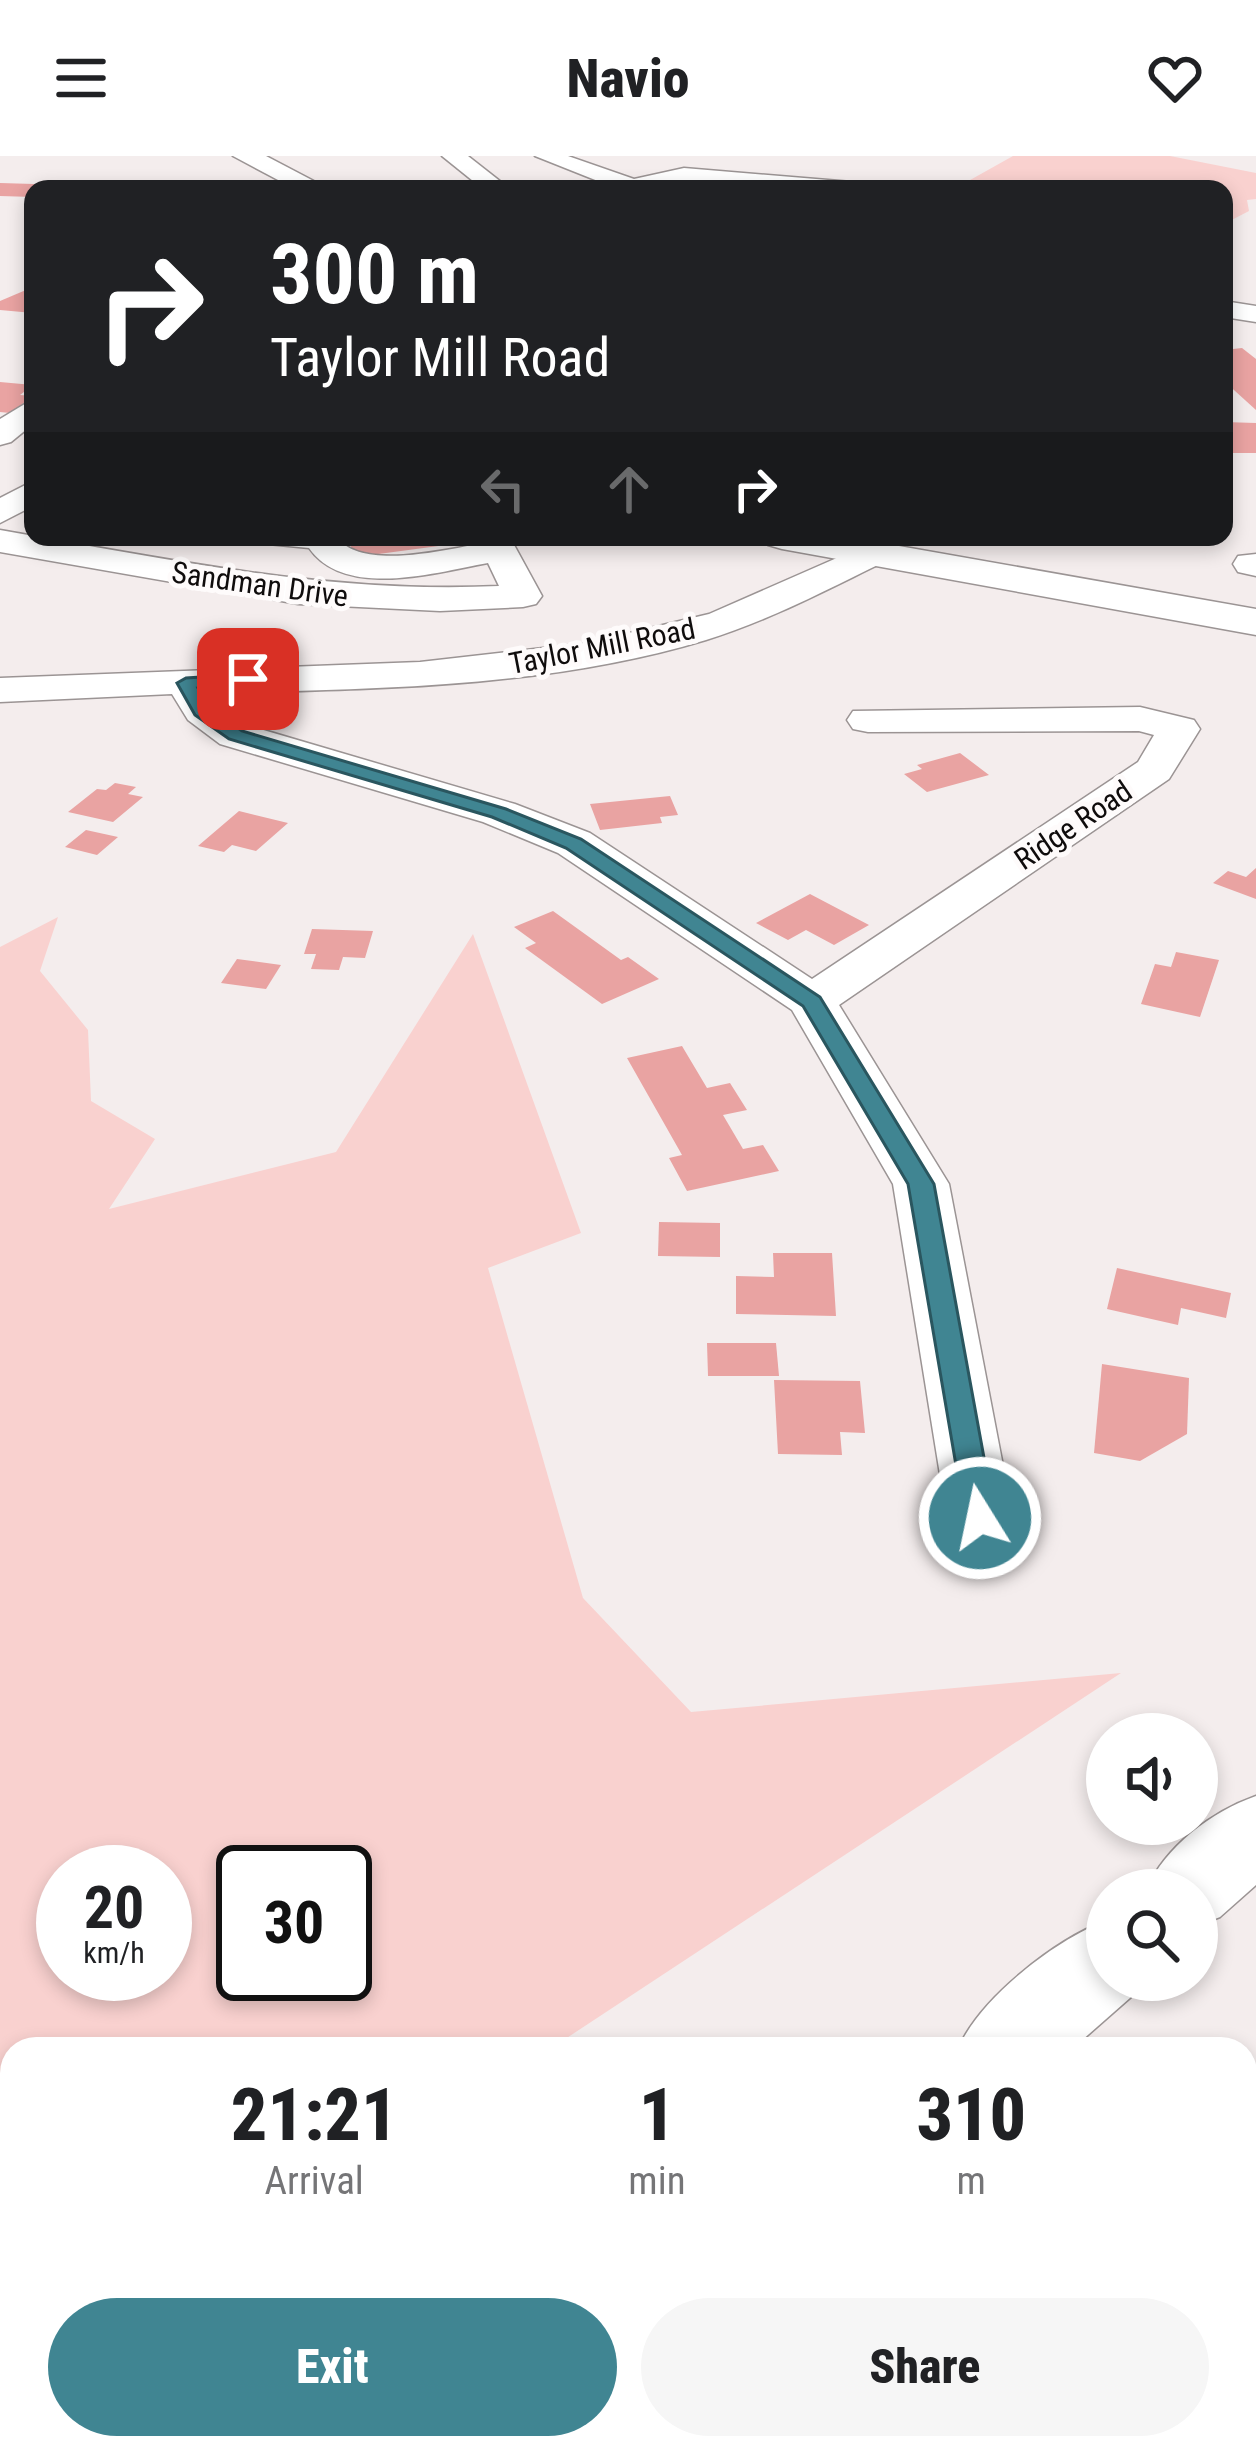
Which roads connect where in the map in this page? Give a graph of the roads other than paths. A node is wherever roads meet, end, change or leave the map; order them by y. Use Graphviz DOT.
graph roads {
  1 [pos="246,156"];
  2 [pos="453,156"];
  3 [pos="546,156"];
  4 [pos="297,180"];
  5 [pos="486,180"];
  6 [pos="614,180"];
  7 [pos="666,180"];
  8 [pos="709,180"];
  9 [pos="27,546"];
  10 [pos="232,546"];
  11 [pos="328,546"];
  12 [pos="500,546"];
  13 [pos="512,546"];
  14 [pos="855,546"];
  15 [pos="862,546"];
  16 [pos="198,578"];
  17 [pos="258,589"];
  18 [pos="1256,622"];
  19 [pos="248,679"];
  20 [pos="186,683"];
  21 [pos="0,691"];
  22 [pos="868,720"];
  23 [pos="812,1001"];
  24 [pos="980,1518"];
  25 [pos="1256,1833"];
  26 [pos="1214,1869"];
  27 [pos="1086,1979"];
  28 [pos="1018,2037"];
  1 -- 4 [label="main road"];
  2 -- 5 [label="street"];
  3 -- 6 [label="street"];
  7 -- 8 [label="street"];
  9 -- 16 [label="street, Sandman Drive"];
  10 -- 16 [label="street"];
  11 -- 12 [label="street"];
  13 -- 17 [label="street, Sandman Drive"];
  14 -- 19 [label="street, Taylor Mill Road"];
  15 -- 18 [label="main road"];
  16 -- 17 [label="street, Sandman Drive"];
  17 -- 19 [label="street"];
  19 -- 20 [label="street, Taylor Mill Road"];
  20 -- 21 [label="street, Taylor Mill Road"];
  20 -- 23 [label="street"];
  22 -- 23 [label="street, Ridge Road"];
  23 -- 24 [label="street"];
  25 -- 26 [label="main road"];
  27 -- 28 [label="main road"];
}
